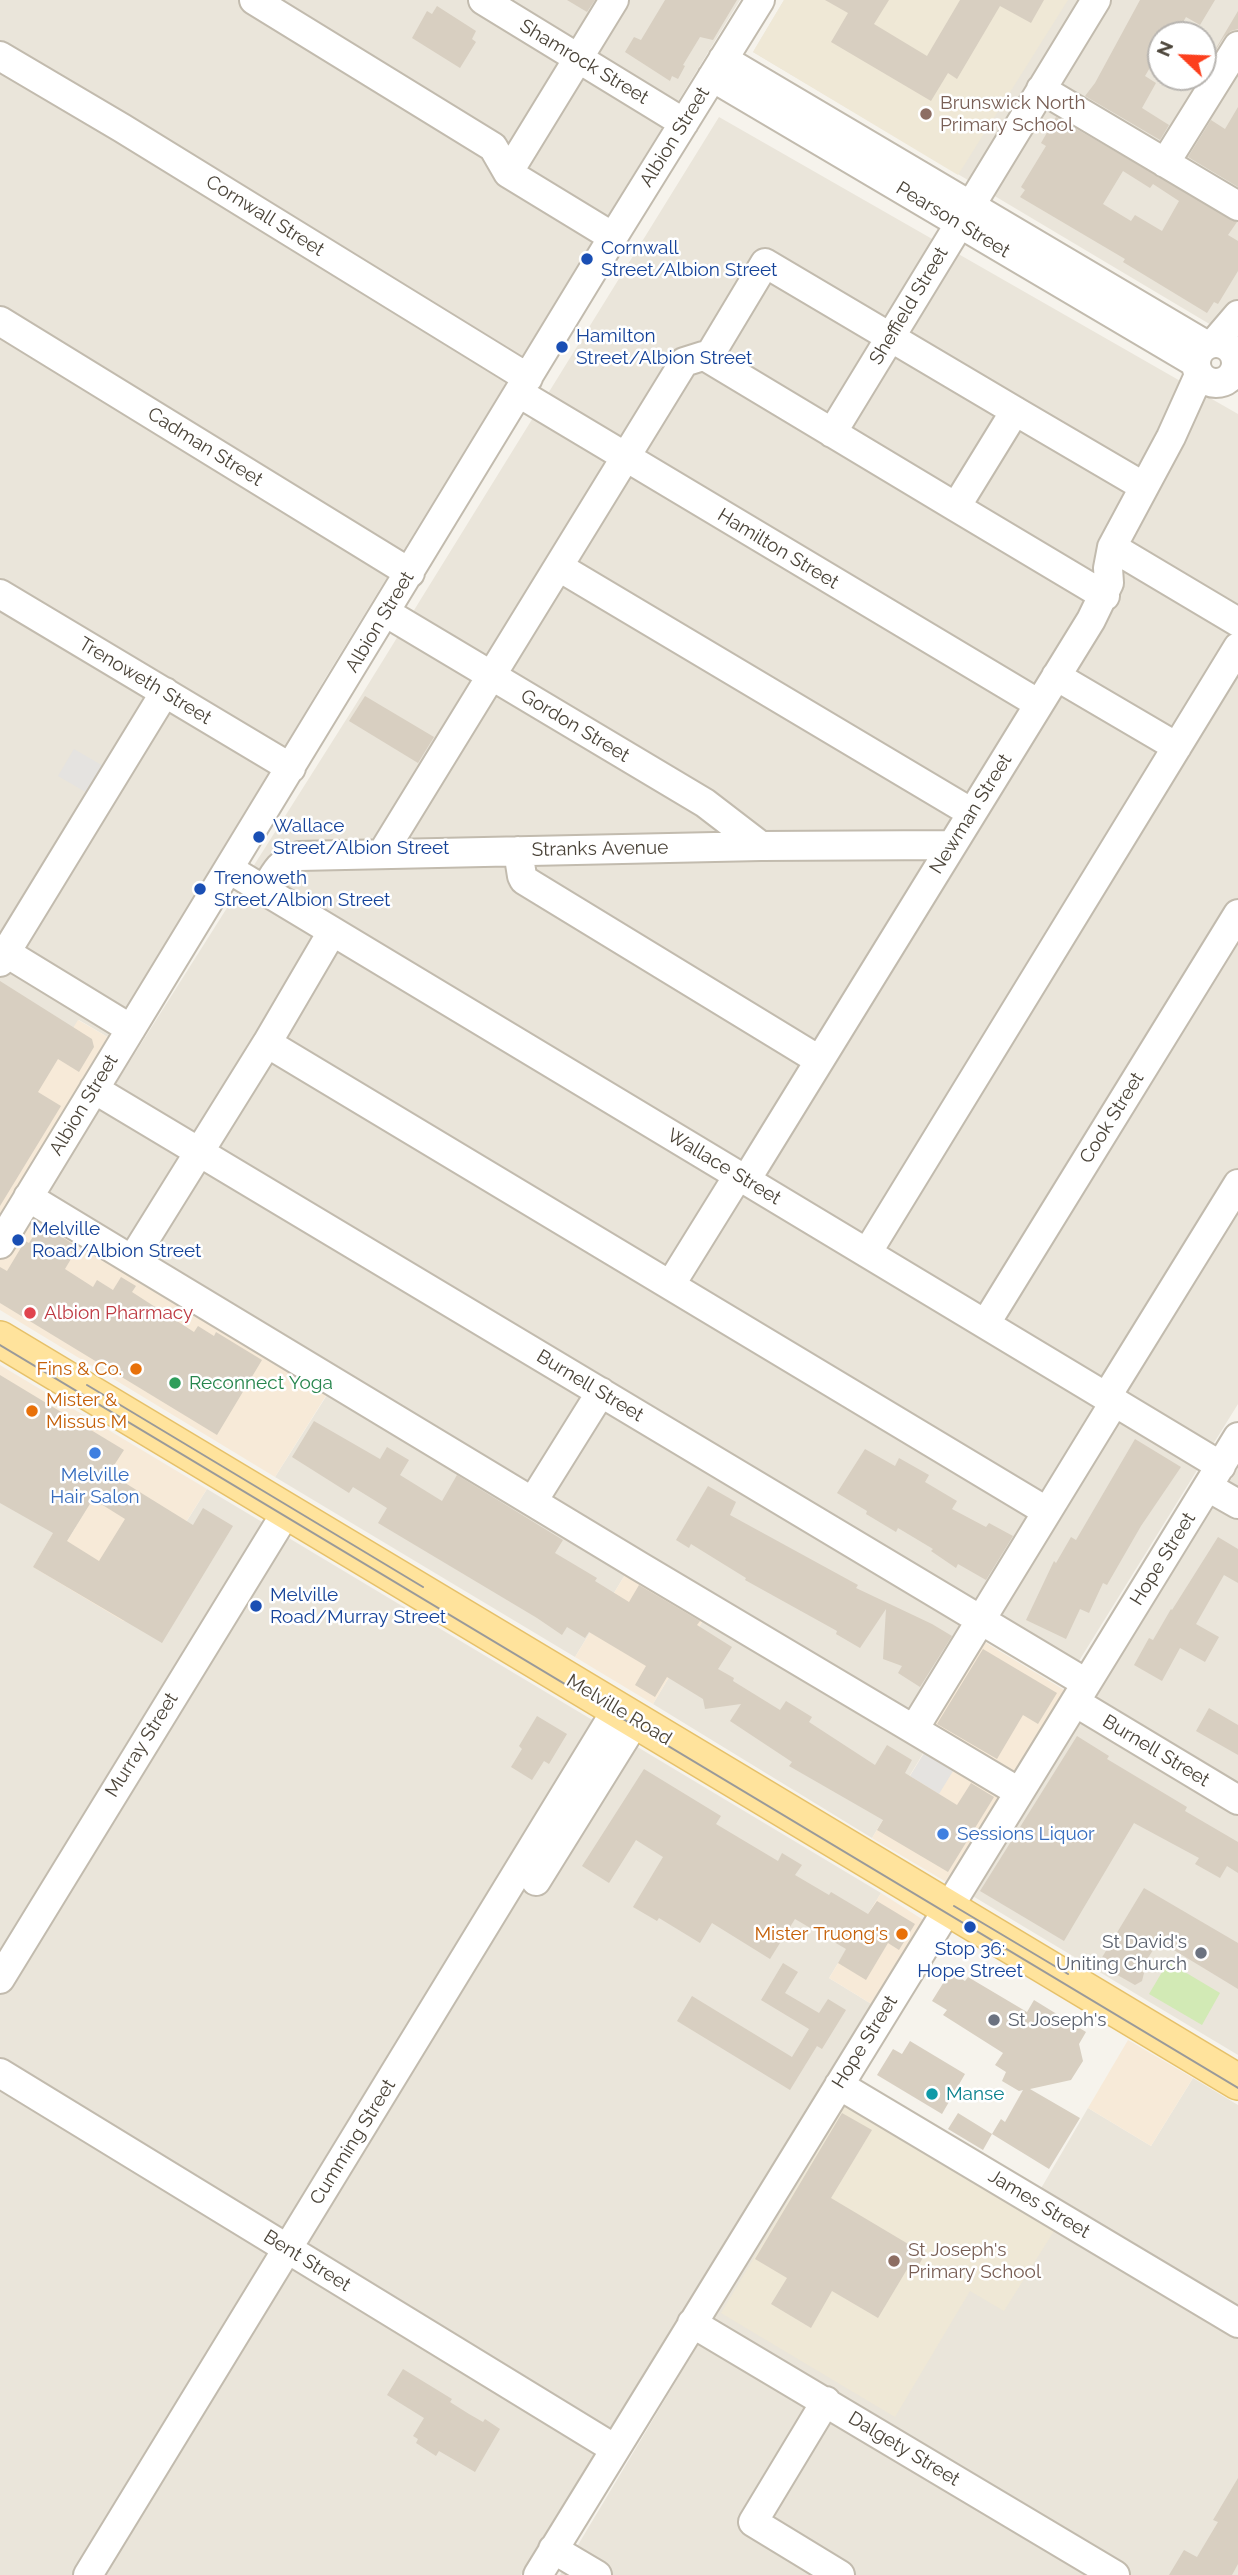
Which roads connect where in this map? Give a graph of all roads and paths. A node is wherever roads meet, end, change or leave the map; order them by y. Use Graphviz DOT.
graph roads {
  1 [pos="254,0"];
  2 [pos="483,0"];
  3 [pos="614,0"];
  4 [pos="760,0"];
  5 [pos="1096,0"];
  6 [pos="1238,46"];
  7 [pos="0,56"];
  8 [pos="578,58"];
  9 [pos="717,68"];
  10 [pos="1041,89"];
  11 [pos="684,123"];
  12 [pos="1165,163"];
  13 [pos="508,173"];
  14 [pos="1238,206"];
  15 [pos="964,215"];
  16 [pos="613,236"];
  17 [pos="1238,315"];
  18 [pos="0,321"];
  19 [pos="890,337"];
  20 [pos="708,358"];
  21 [pos="1221,362"];
  22 [pos="523,385"];
  23 [pos="1015,411"];
  24 [pos="832,433"];
  25 [pos="626,457"];
  26 [pos="1143,486"];
  27 [pos="956,507"];
  28 [pos="1112,547"];
  29 [pos="559,567"];
  30 [pos="410,573"];
  31 [pos="0,594"];
  32 [pos="1105,596"];
  33 [pos="386,612"];
  34 [pos="1238,622"];
  35 [pos="1238,647"];
  36 [pos="492,676"];
  37 [pos="1056,676"];
  38 [pos="165,692"];
  39 [pos="1040,704"];
  40 [pos="1177,747"];
  41 [pos="291,768"];
  42 [pos="972,813"];
  43 [pos="952,845"];
  44 [pos="761,846"];
  45 [pos="518,851"];
  46 [pos="383,852"];
  47 [pos="229,869"];
  48 [pos="265,890"];
  49 [pos="1238,914"];
  50 [pos="332,932"];
  51 [pos="2,955"];
  52 [pos="131,1029"];
  53 [pos="267,1043"];
  54 [pos="819,1060"];
  55 [pos="94,1089"];
  56 [pos="199,1152"];
  57 [pos="742,1178"];
  58 [pos="1238,1184"];
  59 [pos="28,1197"];
  60 [pos="0,1244"];
  61 [pos="867,1253"];
  62 [pos="132,1260"];
  63 [pos="671,1284"];
  64 [pos="986,1323"];
  65 [pos="0,1339"];
  66 [pos="601,1392"];
  67 [pos="1111,1399"];
  68 [pos="1238,1437"];
  69 [pos="1214,1476"];
  70 [pos="533,1502"];
  71 [pos="1238,1504"];
  72 [pos="1046,1510"];
  73 [pos="287,1511"];
  74 [pos="982,1619"];
  75 [pos="1081,1693"];
  76 [pos="627,1715"];
  77 [pos="914,1729"];
  78 [pos="1019,1792"];
  79 [pos="1238,1800"];
  80 [pos="948,1908"];
  81 [pos="0,1979"];
  82 [pos="0,2073"];
  83 [pos="1238,2082"];
  84 [pos="839,2085"];
  85 [pos="295,2254"];
  86 [pos="692,2323"];
  87 [pos="1238,2323"];
  88 [pos="825,2402"];
  89 [pos="615,2449"];
  90 [pos="554,2549"];
  91 [pos="110,2562"];
  92 [pos="88,2575"];
  93 [pos="537,2575"];
  94 [pos="597,2575"];
  95 [pos="840,2575"];
  96 [pos="1115,2575"];
  1 -- 13 [label="street"];
  2 -- 8 [label="street, Shamrock Street"];
  3 -- 8 [label="street"];
  4 -- 9 [label="street, Albion Street"];
  5 -- 10 [label="street, Sheffield Street"];
  6 -- 12 [label="street"];
  7 -- 22 [label="street, Cornwall Street"];
  8 -- 11 [label="street, Shamrock Street"];
  8 -- 13 [label="street"];
  9 -- 11 [label="street, Albion Street"];
  9 -- 15 [label="street, Pearson Street"];
  10 -- 12 [label="street"];
  10 -- 15 [label="street, Sheffield Street"];
  11 -- 16 [label="street, Albion Street"];
  12 -- 14 [label="street"];
  13 -- 16 [label="street"];
  15 -- 19 [label="street, Sheffield Street"];
  15 -- 21 [label="street, Pearson Street"];
  16 -- 22 [label="street, Albion Street"];
  17 -- 21 [label="street, Newman Street"];
  18 -- 30 [label="street, Cadman Street"];
  19 -- 20 [label="street"];
  19 -- 23 [label="street"];
  19 -- 24 [label="street, Sheffield Street"];
  20 -- 24 [label="street"];
  20 -- 25 [label="street"];
  21 -- 26 [label="street, Newman Street"];
  22 -- 25 [label="street, Hamilton Street"];
  22 -- 30 [label="street, Albion Street"];
  23 -- 26 [label="street"];
  23 -- 27 [label="street"];
  24 -- 27 [label="street"];
  25 -- 29 [label="street"];
  25 -- 39 [label="street, Hamilton Street"];
  26 -- 28 [label="street, Newman Street"];
  27 -- 32 [label="street"];
  28 -- 32 [label="street, Newman Street"];
  28 -- 34 [label="street"];
  29 -- 36 [label="street"];
  29 -- 42 [label="street"];
  30 -- 33 [label="street, Albion Street"];
  31 -- 38 [label="street, Trenoweth Street"];
  32 -- 37 [label="street, Newman Street"];
  33 -- 36 [label="street, Gordon Street"];
  33 -- 41 [label="street, Albion Street"];
  35 -- 40 [label="street"];
  36 -- 44 [label="street, Gordon Street"];
  36 -- 46 [label="street"];
  37 -- 39 [label="street, Newman Street"];
  37 -- 40 [label="street"];
  38 -- 41 [label="street, Trenoweth Street"];
  38 -- 51 [label="street"];
  39 -- 42 [label="street, Newman Street"];
  40 -- 61 [label="street"];
  41 -- 47 [label="street, Albion Street"];
  42 -- 43 [label="street, Newman Street"];
  43 -- 44 [label="street, Stranks Avenue"];
  43 -- 54 [label="street, Newman Street"];
  44 -- 45 [label="street, Stranks Avenue"];
  45 -- 46 [label="street, Stranks Avenue"];
  45 -- 54 [label="street"];
  46 -- 48 [label="street, Stranks Avenue"];
  47 -- 48 [label="street, Wallace Street"];
  47 -- 52 [label="street, Albion Street"];
  48 -- 50 [label="street, Wallace Street"];
  49 -- 64 [label="street, Cook Street"];
  50 -- 53 [label="street"];
  50 -- 57 [label="street, Wallace Street"];
  51 -- 52 [label="street"];
  52 -- 55 [label="street, Albion Street"];
  53 -- 56 [label="street"];
  53 -- 63 [label="street"];
  54 -- 57 [label="street, Newman Street"];
  55 -- 56 [label="street, Burnell Street"];
  55 -- 59 [label="street, Albion Street"];
  56 -- 62 [label="street"];
  56 -- 66 [label="street, Burnell Street"];
  57 -- 61 [label="street, Wallace Street"];
  57 -- 63 [label="street, Newman Street"];
  58 -- 67 [label="street"];
  59 -- 60 [label="street, Albion Street"];
  59 -- 62 [label="street"];
  61 -- 64 [label="street, Wallace Street"];
  62 -- 70 [label="street"];
  63 -- 72 [label="street"];
  64 -- 67 [label="street, Wallace Street"];
  65 -- 73 [label="main road, Melville Road"];
  66 -- 70 [label="street"];
  66 -- 74 [label="street, Burnell Street"];
  67 -- 69 [label="street, Wallace Street"];
  67 -- 72 [label="street"];
  68 -- 69 [label="street, Hope Street"];
  69 -- 71 [label="street, Wallace Street"];
  69 -- 75 [label="street, Hope Street"];
  70 -- 77 [label="street"];
  72 -- 74 [label="street"];
  73 -- 76 [label="main road, Melville Road"];
  73 -- 81 [label="street, Murray Street"];
  74 -- 75 [label="street, Burnell Street"];
  74 -- 77 [label="street"];
  75 -- 78 [label="street, Hope Street"];
  75 -- 79 [label="street, Burnell Street"];
  76 -- 80 [label="main road, Melville Road"];
  76 -- 85 [label="street, Cumming Street"];
  77 -- 78 [label="street"];
  78 -- 80 [label="street, Hope Street"];
  80 -- 83 [label="main road, Melville Road"];
  80 -- 84 [label="street, Hope Street"];
  82 -- 85 [label="street, Bent Street"];
  84 -- 86 [label="street, Hope Street"];
  84 -- 87 [label="street, James Street"];
  85 -- 89 [label="street, Bent Street"];
  85 -- 91 [label="street, Cumming Street"];
  86 -- 88 [label="street, Dalgety Street"];
  86 -- 89 [label="street, Hope Street"];
  88 -- 95 [label="street"];
  88 -- 96 [label="street, Dalgety Street"];
  89 -- 90 [label="street, Hope Street"];
  90 -- 93 [label="street, Hope Street"];
  90 -- 94 [label="street"];
  91 -- 92 [label="street, Cumming Street"];
}
